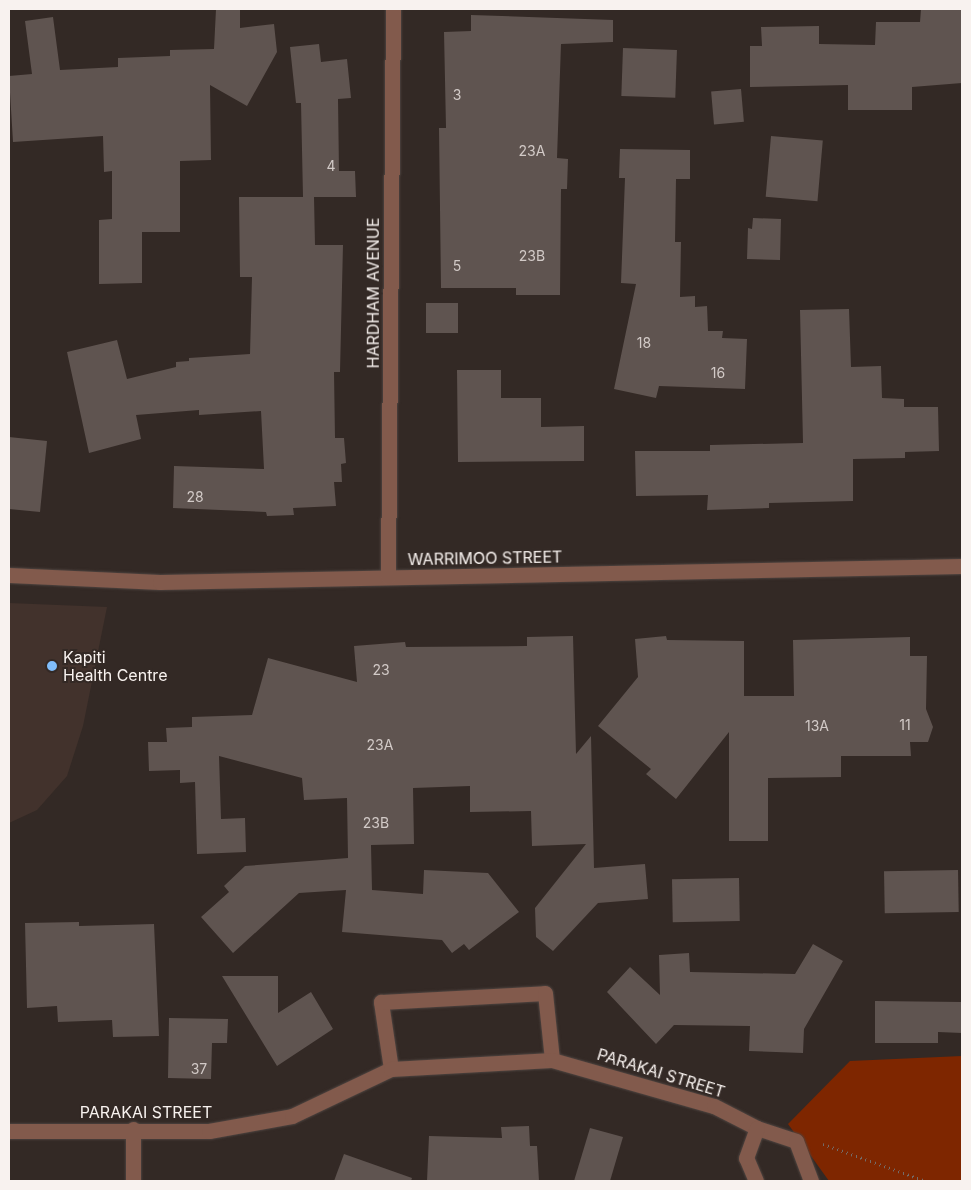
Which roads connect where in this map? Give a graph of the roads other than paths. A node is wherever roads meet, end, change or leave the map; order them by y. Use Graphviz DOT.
graph roads {
  1 [pos="393,9"];
  2 [pos="962,566"];
  3 [pos="9,575"];
  4 [pos="388,577"];
  5 [pos="552,1060"];
  6 [pos="391,1069"];
  7 [pos="757,1128"];
  8 [pos="133,1129"];
  9 [pos="9,1131"];
  10 [pos="133,1181"];
  11 [pos="756,1181"];
  12 [pos="811,1181"];
  1 -- 4 [label="street, HARDHAM AVENUE"];
  2 -- 4 [label="street, WARRIMOO STREET"];
  3 -- 4 [label="street, WARRIMOO STREET"];
  5 -- 6 [label="street, PARAKAI STREET"];
  5 -- 6 [label="street"];
  5 -- 7 [label="street, PARAKAI STREET"];
  6 -- 8 [label="street, PARAKAI STREET"];
  7 -- 11 [label="street"];
  7 -- 12 [label="street, PARAKAI STREET"];
  8 -- 9 [label="street, PARAKAI STREET"];
  8 -- 10 [label="street"];
}
